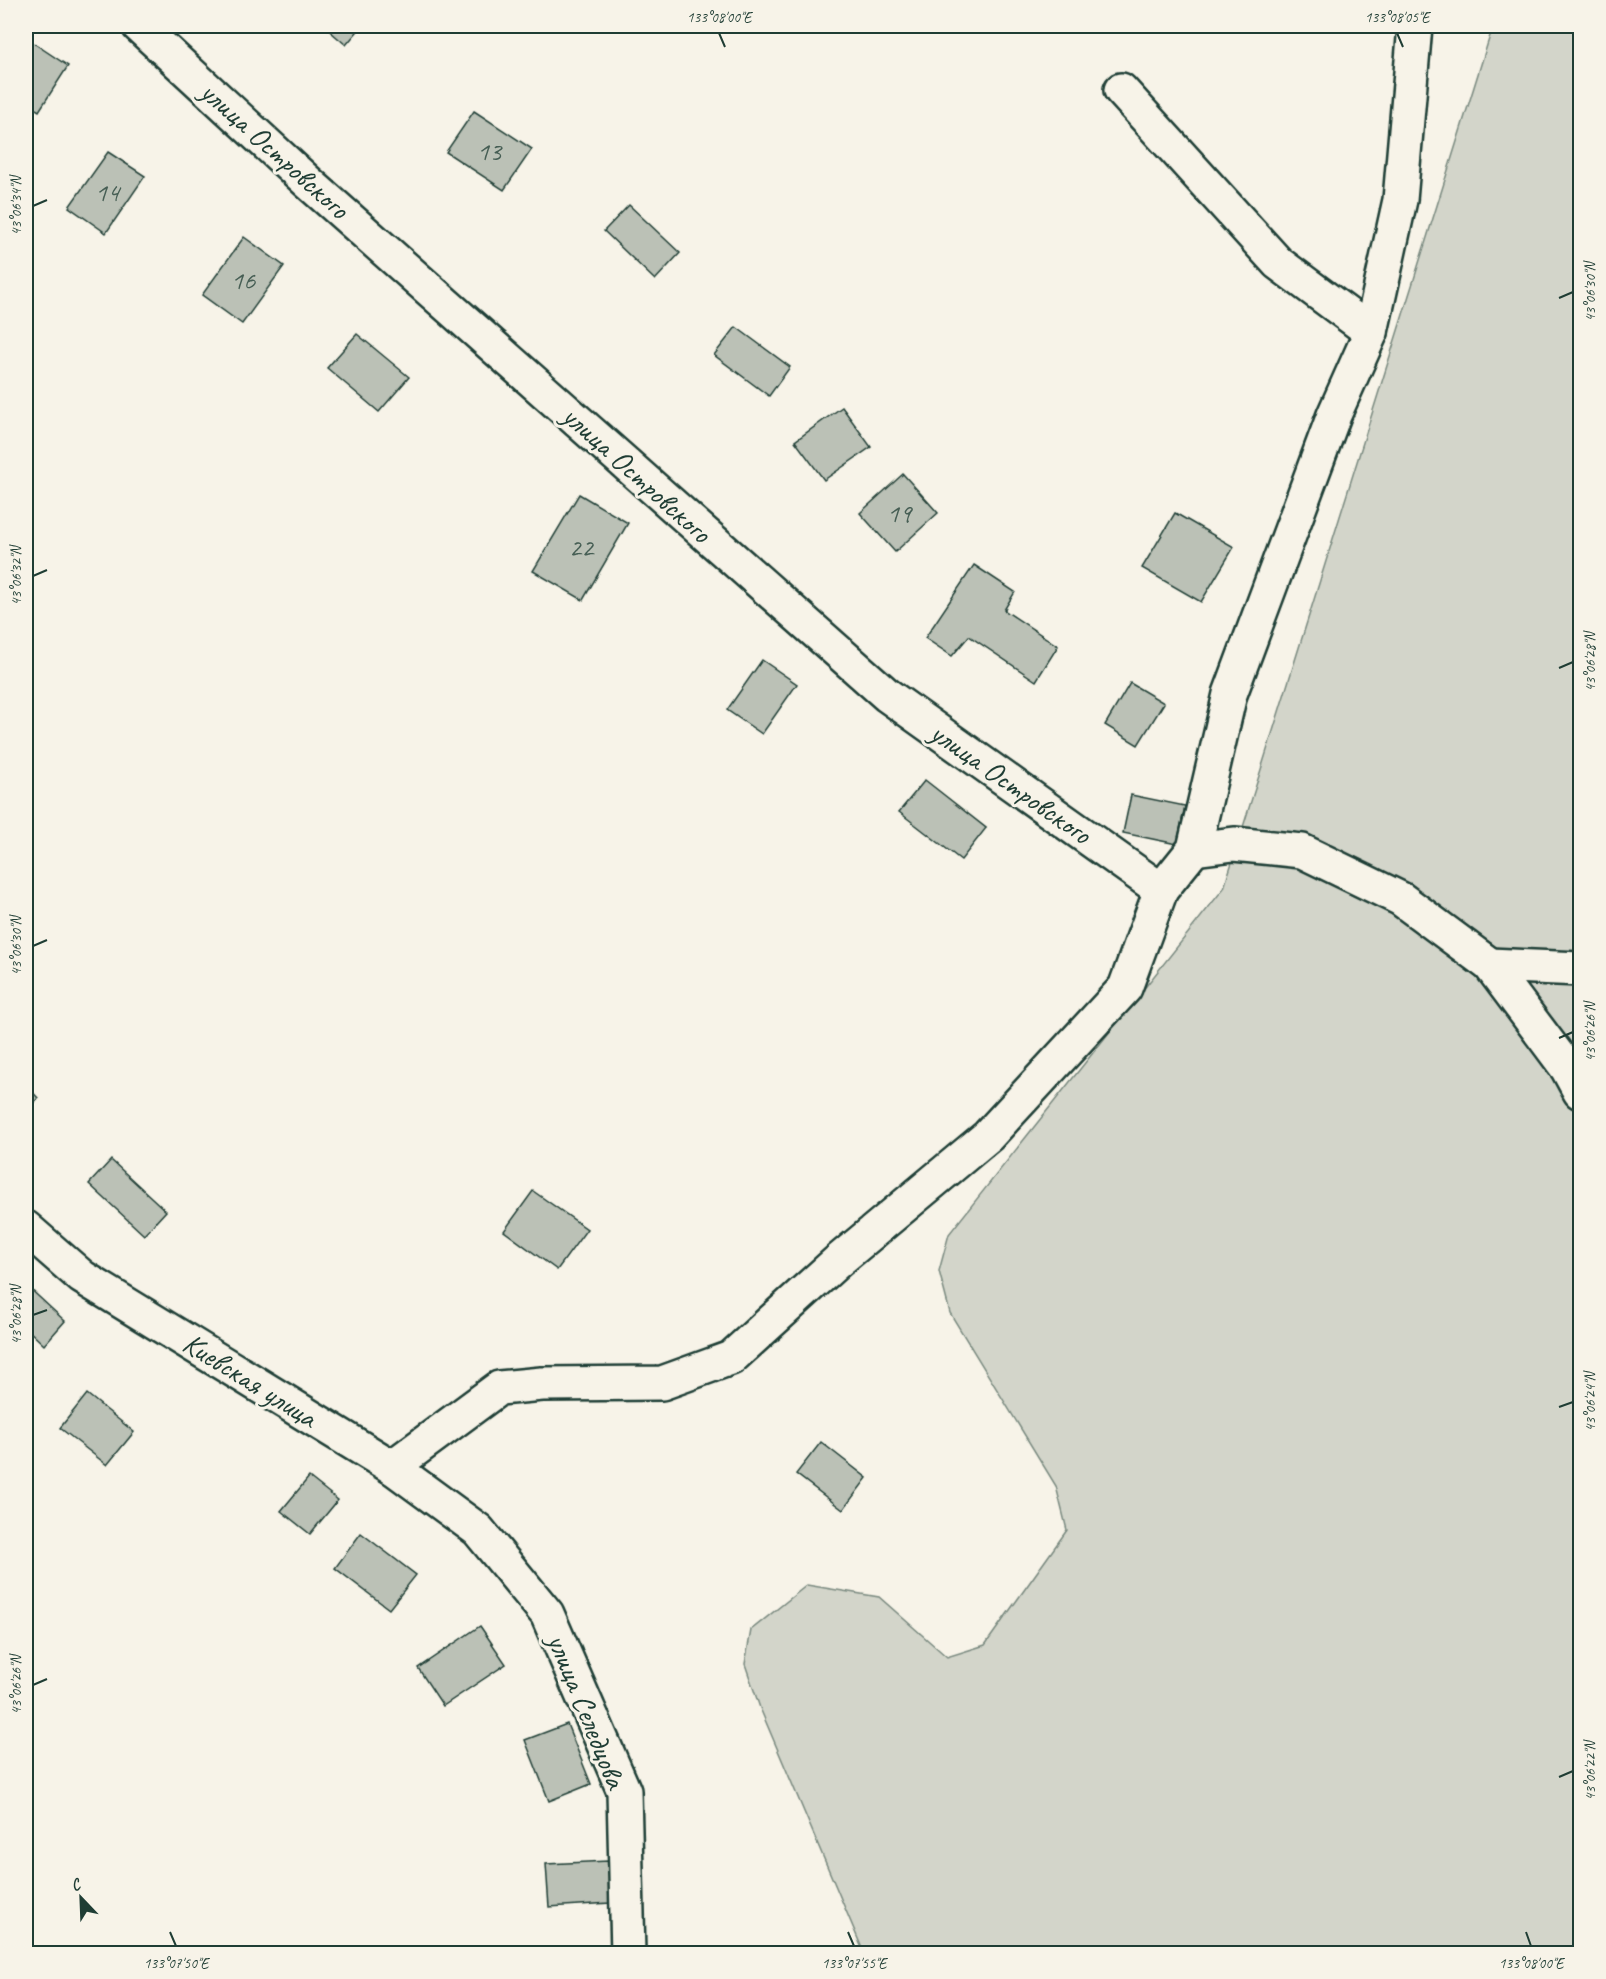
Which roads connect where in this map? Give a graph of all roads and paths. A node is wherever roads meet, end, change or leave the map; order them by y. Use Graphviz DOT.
graph roads {
  1 [pos="139,26"];
  2 [pos="1415,26"];
  3 [pos="1121,90"];
  4 [pos="1371,332"];
  5 [pos="1194,849"];
  6 [pos="1161,890"];
  7 [pos="1490,965"];
  8 [pos="1581,969"];
  9 [pos="1581,1092"];
  10 [pos="26,1228"];
  11 [pos="392,1467"];
  12 [pos="478,1530"];
  13 [pos="628,1953"];
  1 -- 6 [label="street, улица Островского"];
  2 -- 4 [label="street"];
  3 -- 4 [label="street"];
  4 -- 5 [label="street"];
  5 -- 6 [label="street"];
  5 -- 7 [label="street"];
  6 -- 11 [label="street"];
  7 -- 8 [label="street"];
  7 -- 9 [label="street"];
  10 -- 11 [label="street, Киевская улица"];
  11 -- 12 [label="street, Киевская улица"];
  12 -- 13 [label="street, улица Селедцова"];
}
